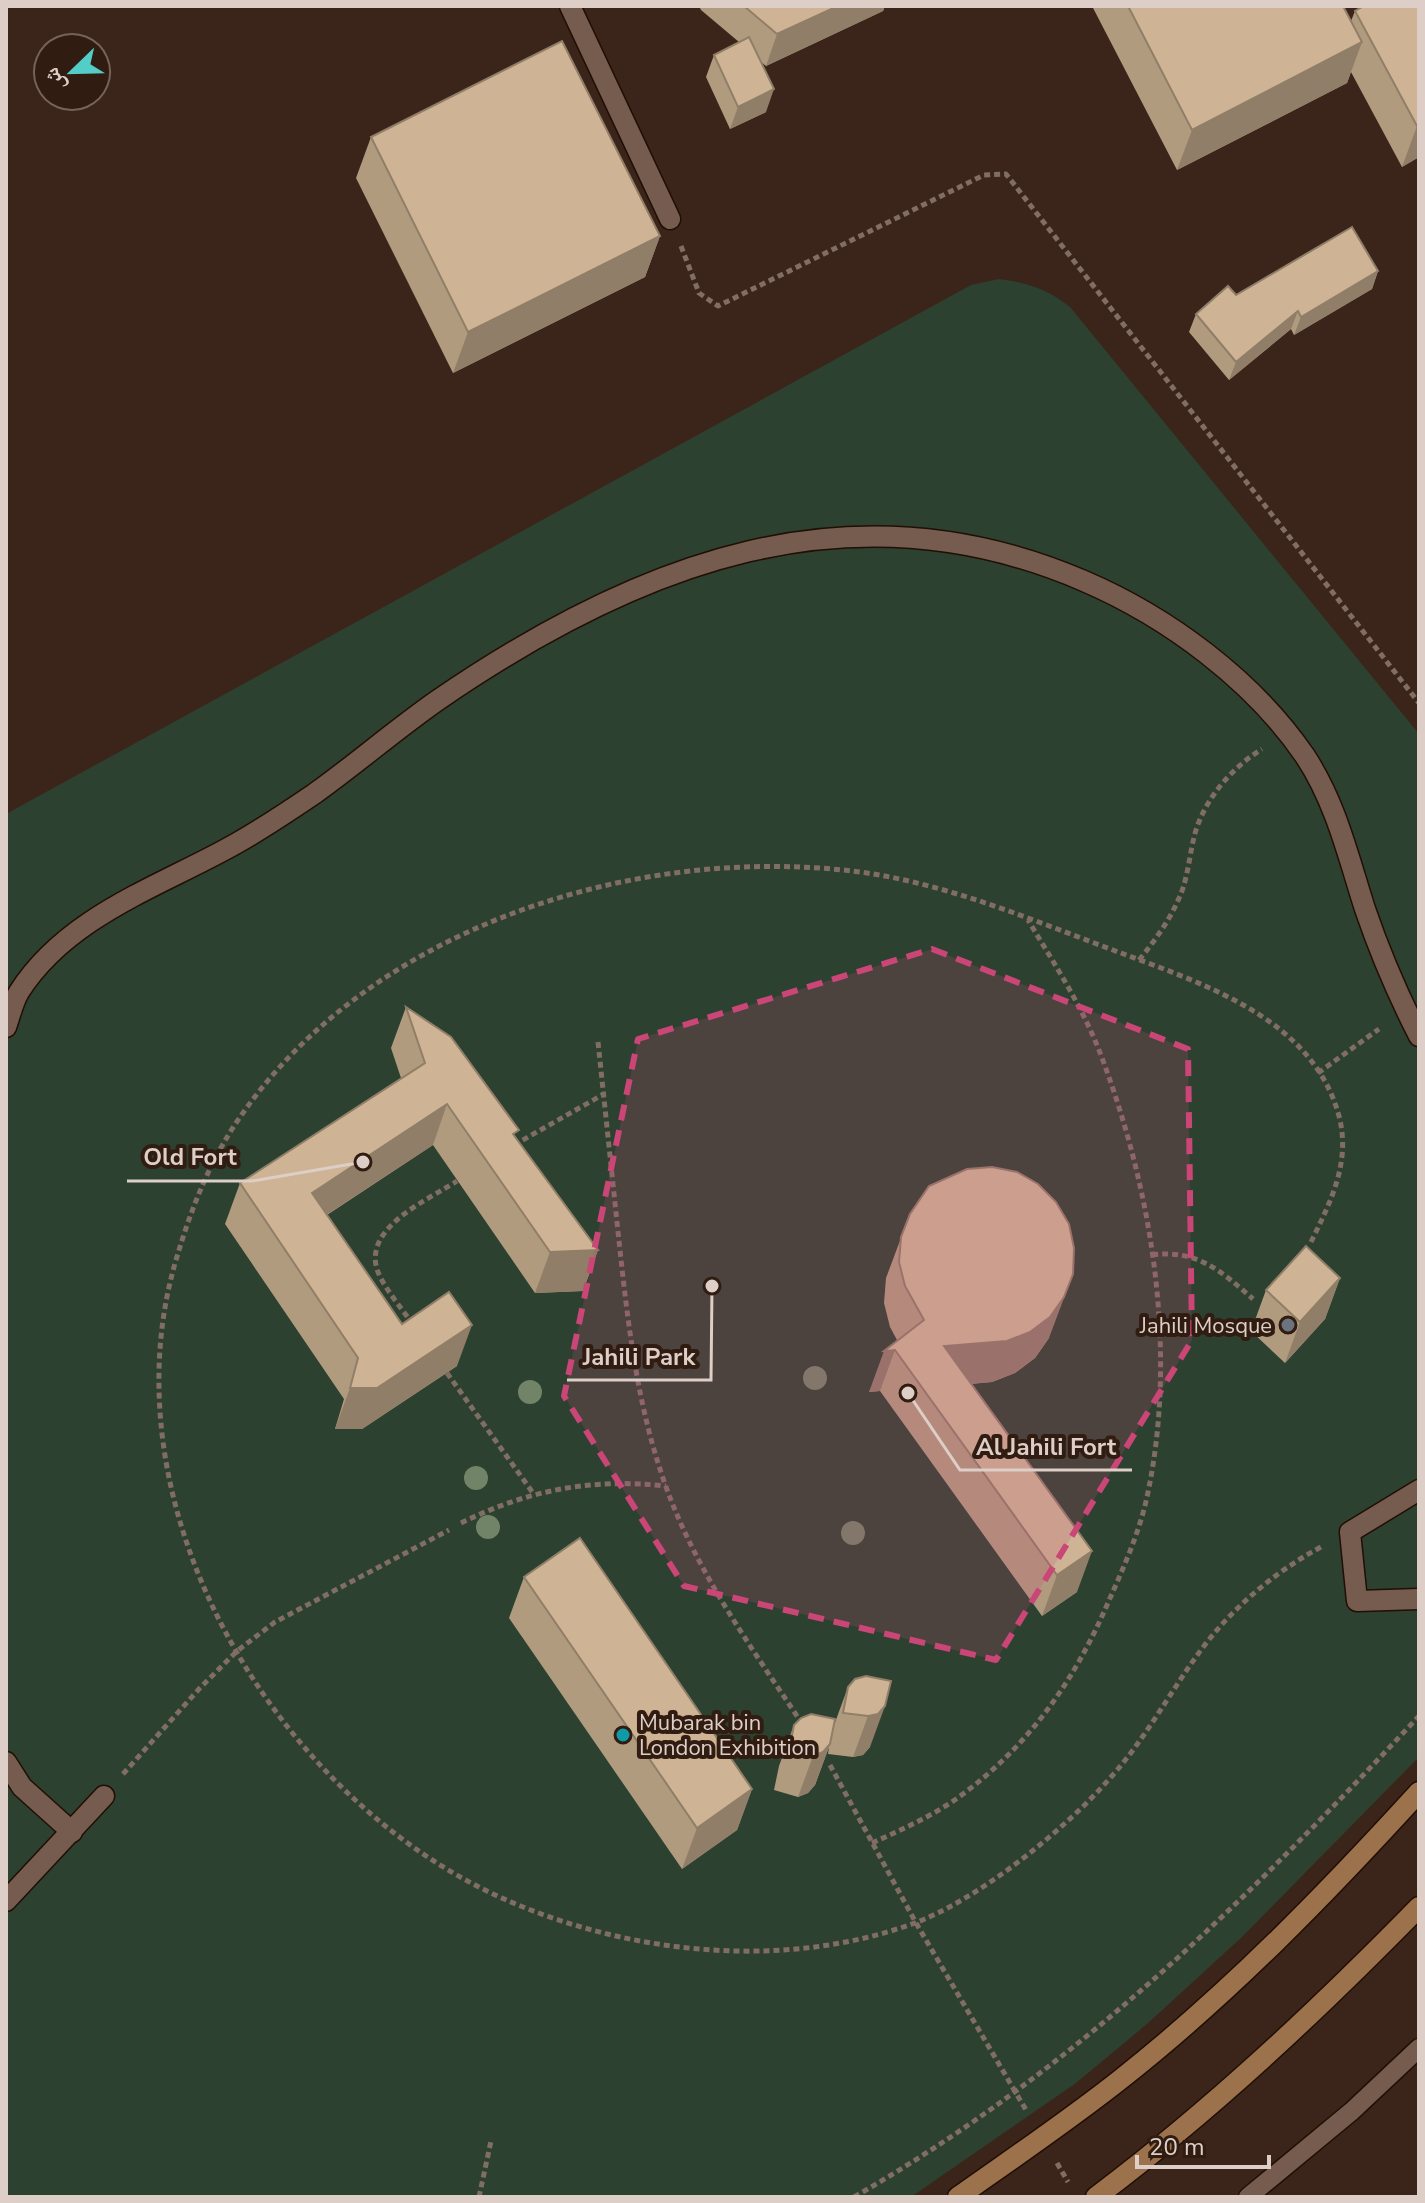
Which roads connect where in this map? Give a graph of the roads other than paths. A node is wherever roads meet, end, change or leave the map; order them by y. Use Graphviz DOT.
graph roads {
  1 [pos="570,6"];
  2 [pos="670,219"];
  3 [pos="12,994"];
  4 [pos="6,1027"];
  5 [pos="1419,1036"];
  6 [pos="1419,1490"];
  7 [pos="1419,1599"];
  8 [pos="6,1762"];
  9 [pos="1419,1792"];
  10 [pos="104,1796"];
  11 [pos="72,1832"];
  12 [pos="6,1901"];
  13 [pos="1419,1907"];
  14 [pos="1419,2048"];
  15 [pos="958,2197"];
  16 [pos="1096,2197"];
  17 [pos="1248,2197"];
  1 -- 2 [label="street"];
  3 -- 4 [label="street"];
  3 -- 5 [label="street"];
  6 -- 7 [label="street"];
  8 -- 11 [label="street"];
  9 -- 15 [label="main road"];
  10 -- 11 [label="street"];
  11 -- 12 [label="street"];
  13 -- 16 [label="main road"];
  14 -- 17 [label="lane"];
}
